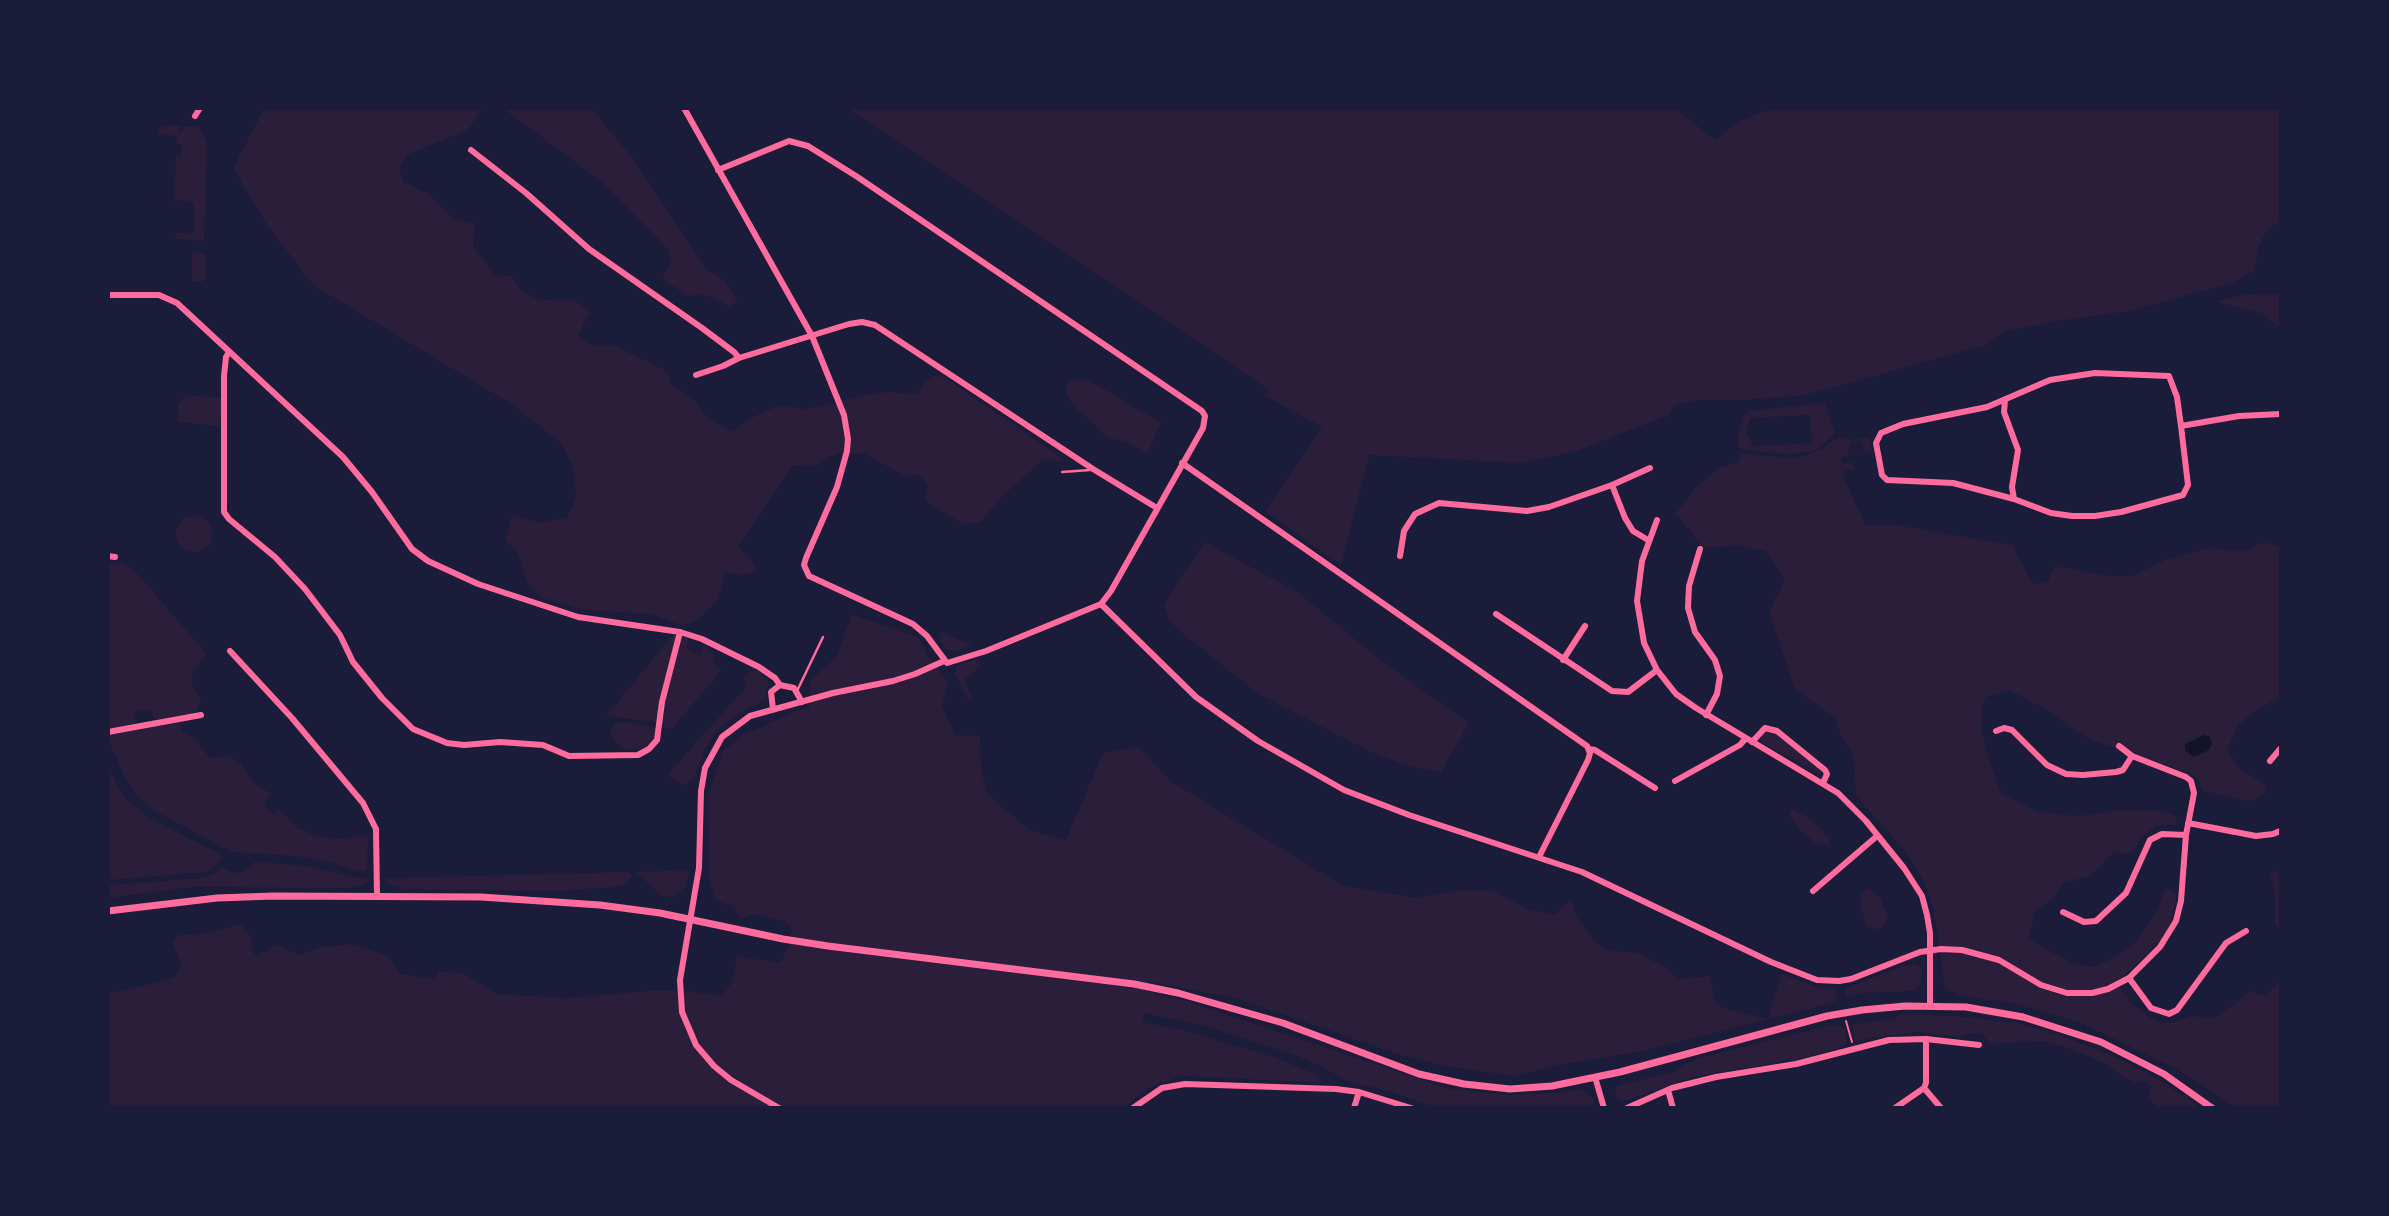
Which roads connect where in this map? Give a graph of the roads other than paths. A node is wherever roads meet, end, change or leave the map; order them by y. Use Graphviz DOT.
graph roads {
  1 [pos="200,108"];
  2 [pos="684,108"];
  3 [pos="195,116"];
  4 [pos="471,150"];
  5 [pos="718,170"];
  6 [pos="108,295"];
  7 [pos="811,336"];
  8 [pos="229,352"];
  9 [pos="739,358"];
  10 [pos="696,375"];
  11 [pos="2005,400"];
  12 [pos="1993,405"];
  13 [pos="2004,412"];
  14 [pos="2280,414"];
  15 [pos="2181,426"];
  16 [pos="330,446"];
  17 [pos="327,455"];
  18 [pos="1182,463"];
  19 [pos="1650,468"];
  20 [pos="1093,469"];
  21 [pos="1062,472"];
  22 [pos="1612,485"];
  23 [pos="2012,487"];
  24 [pos="2004,496"];
  25 [pos="2014,499"];
  26 [pos="1157,508"];
  27 [pos="1657,520"];
  28 [pos="1648,540"];
  29 [pos="1700,549"];
  30 [pos="1400,556"];
  31 [pos="478,584"];
  32 [pos="471,591"];
  33 [pos="1101,604"];
  34 [pos="1496,614"];
  35 [pos="1585,626"];
  36 [pos="680,632"];
  37 [pos="823,637"];
  38 [pos="230,651"];
  39 [pos="1563,660"];
  40 [pos="944,662"];
  41 [pos="1657,670"];
  42 [pos="780,685"];
  43 [pos="797,691"];
  44 [pos="802,702"];
  45 [pos="773,709"];
  46 [pos="201,715"];
  47 [pos="1706,715"];
  48 [pos="1996,730"];
  49 [pos="108,732"];
  50 [pos="1749,740"];
  51 [pos="2119,746"];
  52 [pos="1589,749"];
  53 [pos="2280,749"];
  54 [pos="2132,756"];
  55 [pos="2270,761"];
  56 [pos="1675,781"];
  57 [pos="1823,783"];
  58 [pos="1655,788"];
  59 [pos="2188,823"];
  60 [pos="2280,831"];
  61 [pos="2186,835"];
  62 [pos="1877,836"];
  63 [pos="1539,857"];
  64 [pos="1814,891"];
  65 [pos="377,896"];
  66 [pos="108,911"];
  67 [pos="2063,912"];
  68 [pos="691,919"];
  69 [pos="2246,931"];
  70 [pos="1930,950"];
  71 [pos="2129,978"];
  72 [pos="1930,1006"];
  73 [pos="1926,1039"];
  74 [pos="1979,1045"];
  75 [pos="1595,1077"];
  76 [pos="1924,1088"];
  77 [pos="1668,1090"];
  78 [pos="1359,1092"];
  79 [pos="1603,1107"];
  80 [pos="779,1108"];
  81 [pos="1133,1108"];
  82 [pos="1354,1108"];
  83 [pos="1411,1108"];
  84 [pos="1628,1108"];
  85 [pos="1673,1108"];
  86 [pos="1895,1108"];
  87 [pos="1941,1108"];
  88 [pos="2212,1108"];
  1 -- 3 [label="street"];
  2 -- 5 [label="street"];
  4 -- 9 [label="street"];
  5 -- 7 [label="street"];
  5 -- 18 [label="street"];
  6 -- 8 [label="street"];
  7 -- 9 [label="street"];
  7 -- 20 [label="street"];
  7 -- 40 [label="street"];
  8 -- 16 [label="street"];
  8 -- 36 [label="street"];
  9 -- 10 [label="street"];
  11 -- 12 [label="street"];
  11 -- 13 [label="street"];
  11 -- 15 [label="street"];
  12 -- 13 [label="street"];
  12 -- 24 [label="street"];
  13 -- 23 [label="street"];
  14 -- 15 [label="street"];
  15 -- 25 [label="street"];
  16 -- 17 [label="street"];
  16 -- 31 [label="street"];
  18 -- 26 [label="street"];
  18 -- 52 [label="street"];
  19 -- 22 [label="street"];
  20 -- 21 [label="lane"];
  20 -- 26 [label="street"];
  22 -- 28 [label="street"];
  22 -- 30 [label="street"];
  23 -- 24 [label="street"];
  23 -- 25 [label="street"];
  24 -- 25 [label="street"];
  26 -- 33 [label="street"];
  27 -- 28 [label="street"];
  28 -- 41 [label="street"];
  29 -- 47 [label="street"];
  31 -- 32 [label="street"];
  31 -- 36 [label="street"];
  33 -- 40 [label="street"];
  33 -- 63 [label="street"];
  34 -- 39 [label="street"];
  35 -- 39 [label="street"];
  36 -- 42 [label="street"];
  37 -- 43 [label="lane"];
  38 -- 65 [label="street"];
  39 -- 41 [label="street"];
  40 -- 44 [label="street"];
  41 -- 47 [label="street"];
  42 -- 43 [label="street"];
  42 -- 45 [label="street"];
  43 -- 44 [label="street"];
  44 -- 45 [label="street"];
  45 -- 68 [label="street"];
  46 -- 49 [label="street"];
  47 -- 50 [label="street"];
  48 -- 54 [label="street"];
  50 -- 56 [label="street"];
  50 -- 57 [label="street"];
  50 -- 57 [label="street"];
  51 -- 54 [label="street"];
  52 -- 58 [label="street"];
  52 -- 63 [label="street"];
  53 -- 55 [label="street"];
  54 -- 59 [label="street"];
  57 -- 62 [label="street"];
  59 -- 60 [label="street"];
  59 -- 61 [label="street"];
  61 -- 67 [label="street"];
  61 -- 71 [label="street"];
  62 -- 64 [label="street"];
  62 -- 70 [label="street"];
  63 -- 70 [label="street"];
  65 -- 66 [label="street"];
  65 -- 68 [label="street"];
  68 -- 75 [label="street"];
  68 -- 80 [label="street"];
  69 -- 71 [label="street"];
  70 -- 71 [label="street"];
  70 -- 72 [label="street"];
  72 -- 75 [label="street"];
  72 -- 88 [label="street"];
  73 -- 74 [label="street"];
  73 -- 76 [label="street"];
  73 -- 77 [label="street"];
  75 -- 79 [label="street"];
  76 -- 86 [label="street"];
  76 -- 87 [label="street"];
  77 -- 84 [label="street"];
  77 -- 85 [label="street"];
  78 -- 81 [label="street"];
  78 -- 82 [label="street"];
  78 -- 83 [label="street"];
}
